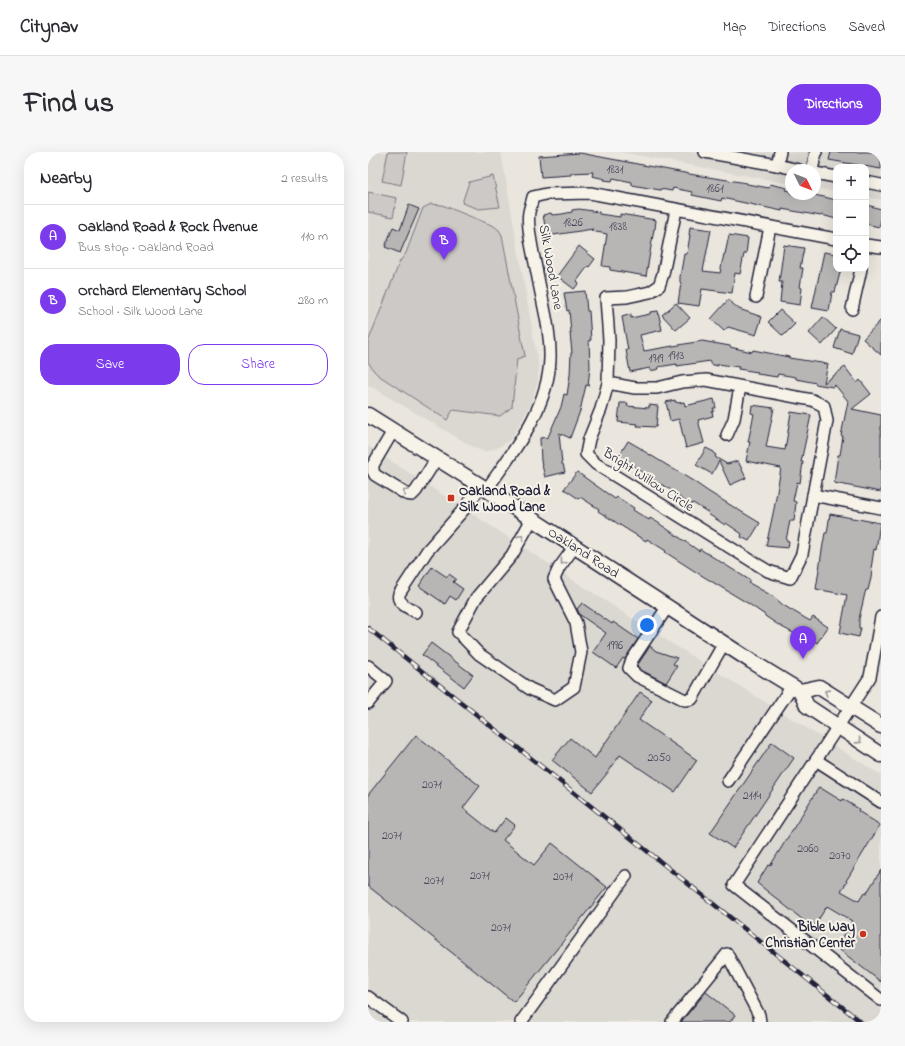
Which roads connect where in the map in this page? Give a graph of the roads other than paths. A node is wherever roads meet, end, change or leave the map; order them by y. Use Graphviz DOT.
graph roads {
  1 [pos="705,152"];
  2 [pos="780,152"];
  3 [pos="816,152"];
  4 [pos="813,164"];
  5 [pos="777,165"];
  6 [pos="785,167"];
  7 [pos="821,174"];
  8 [pos="833,176"];
  9 [pos="869,183"];
  10 [pos="881,185"];
  11 [pos="676,210"];
  12 [pos="770,227"];
  13 [pos="833,238"];
  14 [pos="869,245"];
  15 [pos="881,247"];
  16 [pos="860,272"];
  17 [pos="756,296"];
  18 [pos="852,309"];
  19 [pos="608,383"];
  20 [pos="740,387"];
  21 [pos="368,415"];
  22 [pos="393,431"];
  23 [pos="727,434"];
  24 [pos="437,458"];
  25 [pos="484,487"];
  26 [pos="813,495"];
  27 [pos="881,508"];
  28 [pos="532,519"];
  29 [pos="575,546"];
  30 [pos="668,606"];
  31 [pos="416,612"];
  32 [pos="881,617"];
  33 [pos="724,643"];
  34 [pos="368,666"];
  35 [pos="796,688"];
  36 [pos="368,703"];
  37 [pos="850,707"];
  38 [pos="881,726"];
  39 [pos="838,727"];
  40 [pos="881,755"];
  41 [pos="816,760"];
  42 [pos="728,781"];
  43 [pos="881,802"];
  44 [pos="626,876"];
  45 [pos="368,997"];
  46 [pos="881,1000"];
  47 [pos="402,1022"];
  48 [pos="521,1022"];
  49 [pos="672,1022"];
  50 [pos="760,1022"];
  1 -- 5 [label="street"];
  2 -- 5 [label="street"];
  3 -- 4 [label="street"];
  5 -- 6 [label="street"];
  7 -- 8 [label="street"];
  9 -- 10 [label="street"];
  11 -- 12 [label="street, Silk Wood Lane"];
  11 -- 19 [label="street"];
  11 -- 25 [label="street, Silk Wood Lane"];
  12 -- 13 [label="street, Silk Wood Lane"];
  12 -- 17 [label="street"];
  14 -- 15 [label="street"];
  16 -- 18 [label="street"];
  19 -- 20 [label="street, Bright Willow Circle"];
  19 -- 26 [label="street, Bright Willow Circle"];
  20 -- 23 [label="street"];
  20 -- 26 [label="street, Bright Willow Circle"];
  21 -- 22 [label="main road, Oakland Road"];
  22 -- 24 [label="main road, Oakland Road"];
  24 -- 22 [label="street, one-way"];
  24 -- 25 [label="main road, Oakland Road"];
  25 -- 28 [label="main road, Oakland Road"];
  25 -- 31 [label="street"];
  26 -- 27 [label="street"];
  28 -- 29 [label="main road, Oakland Road"];
  29 -- 28 [label="street, one-way"];
  29 -- 30 [label="main road, Oakland Road"];
  30 -- 33 [label="main road, Oakland Road"];
  30 -- 33 [label="street"];
  32 -- 37 [label="street"];
  33 -- 35 [label="main road, Oakland Road"];
  34 -- 36 [label="street"];
  37 -- 35 [label="main road, one-way"];
  35 -- 39 [label="main road, Oakland Road"];
  35 -- 42 [label="street"];
  37 -- 38 [label="main road"];
  37 -- 39 [label="street"];
  39 -- 40 [label="main road, Oakland Road, one-way"];
  39 -- 41 [label="street"];
  41 -- 43 [label="street"];
  41 -- 46 [label="street"];
  44 -- 48 [label="street"];
  45 -- 47 [label="street"];
  49 -- 50 [label="street"];
}
